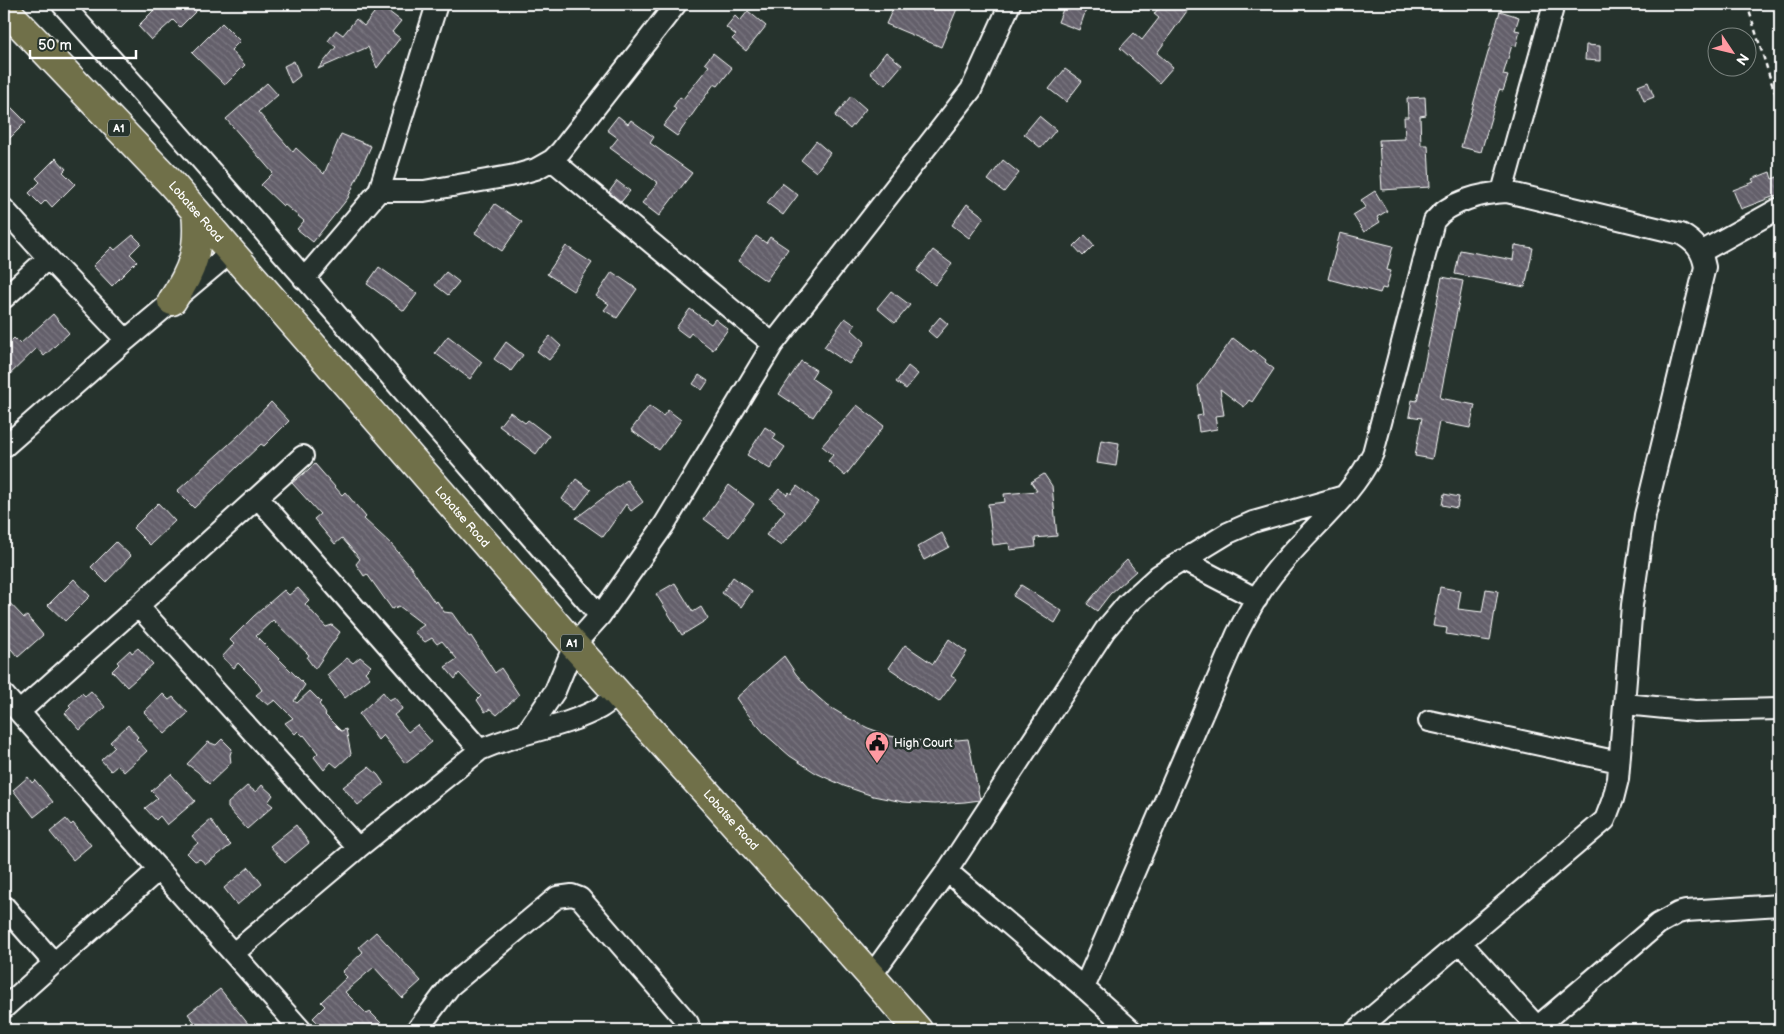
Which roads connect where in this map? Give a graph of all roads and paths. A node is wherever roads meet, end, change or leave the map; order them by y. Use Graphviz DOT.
graph roads {
  1 [pos="62,4"];
  2 [pos="437,4"];
  3 [pos="676,4"];
  4 [pos="1010,4"];
  5 [pos="1554,4"];
  6 [pos="1747,4"];
  7 [pos="4,8"];
  8 [pos="1780,106"];
  9 [pos="552,160"];
  10 [pos="379,192"];
  11 [pos="1502,192"];
  12 [pos="1780,208"];
  13 [pos="4,209"];
  14 [pos="196,212"];
  15 [pos="231,252"];
  16 [pos="1701,252"];
  17 [pos="48,258"];
  18 [pos="304,279"];
  19 [pos="4,298"];
  20 [pos="172,302"];
  21 [pos="126,340"];
  22 [pos="773,344"];
  23 [pos="4,447"];
  24 [pos="303,456"];
  25 [pos="1344,496"];
  26 [pos="258,498"];
  27 [pos="1182,560"];
  28 [pos="1257,599"];
  29 [pos="138,606"];
  30 [pos="600,616"];
  31 [pos="574,645"];
  32 [pos="4,695"];
  33 [pos="619,695"];
  34 [pos="1625,704"];
  35 [pos="1780,709"];
  36 [pos="19,712"];
  37 [pos="1429,721"];
  38 [pos="527,732"];
  39 [pos="480,750"];
  40 [pos="1619,762"];
  41 [pos="358,848"];
  42 [pos="158,870"];
  43 [pos="947,871"];
  44 [pos="1780,905"];
  45 [pos="4,906"];
  46 [pos="1460,942"];
  47 [pos="234,953"];
  48 [pos="54,963"];
  49 [pos="872,976"];
  50 [pos="1084,988"];
  51 [pos="4,1008"];
  52 [pos="1538,1029"];
  53 [pos="301,1030"];
  54 [pos="417,1030"];
  55 [pos="690,1030"];
  56 [pos="918,1030"];
  57 [pos="1131,1030"];
  58 [pos="1357,1030"];
  1 -- 18 [label="street"];
  2 -- 10 [label="street"];
  3 -- 9 [label="street"];
  4 -- 22 [label="street"];
  5 -- 11 [label="street"];
  6 -- 8 [label="path"];
  7 -- 14 [label="highway, Lobatse Road / A1"];
  9 -- 10 [label="street"];
  9 -- 22 [label="street"];
  10 -- 18 [label="street"];
  11 -- 16 [label="street"];
  11 -- 25 [label="street"];
  12 -- 16 [label="street"];
  13 -- 17 [label="street"];
  14 -- 15 [label="highway, Lobatse Road / A1"];
  14 -- 20 [label="highway"];
  15 -- 20 [label="street"];
  15 -- 31 [label="highway, Lobatse Road / A1"];
  16 -- 34 [label="street"];
  17 -- 19 [label="street"];
  17 -- 21 [label="street"];
  18 -- 30 [label="street"];
  20 -- 21 [label="street"];
  21 -- 23 [label="street"];
  22 -- 30 [label="street"];
  24 -- 26 [label="street"];
  25 -- 27 [label="street"];
  25 -- 28 [label="street"];
  26 -- 29 [label="street"];
  26 -- 39 [label="street"];
  27 -- 28 [label="street"];
  27 -- 43 [label="street"];
  28 -- 50 [label="street"];
  29 -- 36 [label="street"];
  29 -- 41 [label="street"];
  30 -- 31 [label="street"];
  31 -- 33 [label="highway, Lobatse Road / A1"];
  31 -- 38 [label="street"];
  32 -- 36 [label="street"];
  33 -- 38 [label="street"];
  33 -- 49 [label="highway, Lobatse Road / A1"];
  34 -- 35 [label="street"];
  34 -- 40 [label="street"];
  36 -- 42 [label="street"];
  37 -- 40 [label="street"];
  38 -- 39 [label="street"];
  39 -- 41 [label="street"];
  40 -- 46 [label="street"];
  41 -- 47 [label="street"];
  42 -- 47 [label="street"];
  42 -- 48 [label="street"];
  43 -- 49 [label="street"];
  43 -- 50 [label="street"];
  44 -- 52 [label="street"];
  45 -- 48 [label="street"];
  46 -- 52 [label="street"];
  46 -- 58 [label="street"];
  47 -- 53 [label="street"];
  48 -- 51 [label="street"];
  49 -- 56 [label="highway, Lobatse Road / A1"];
  50 -- 57 [label="street"];
  54 -- 55 [label="street"];
}
